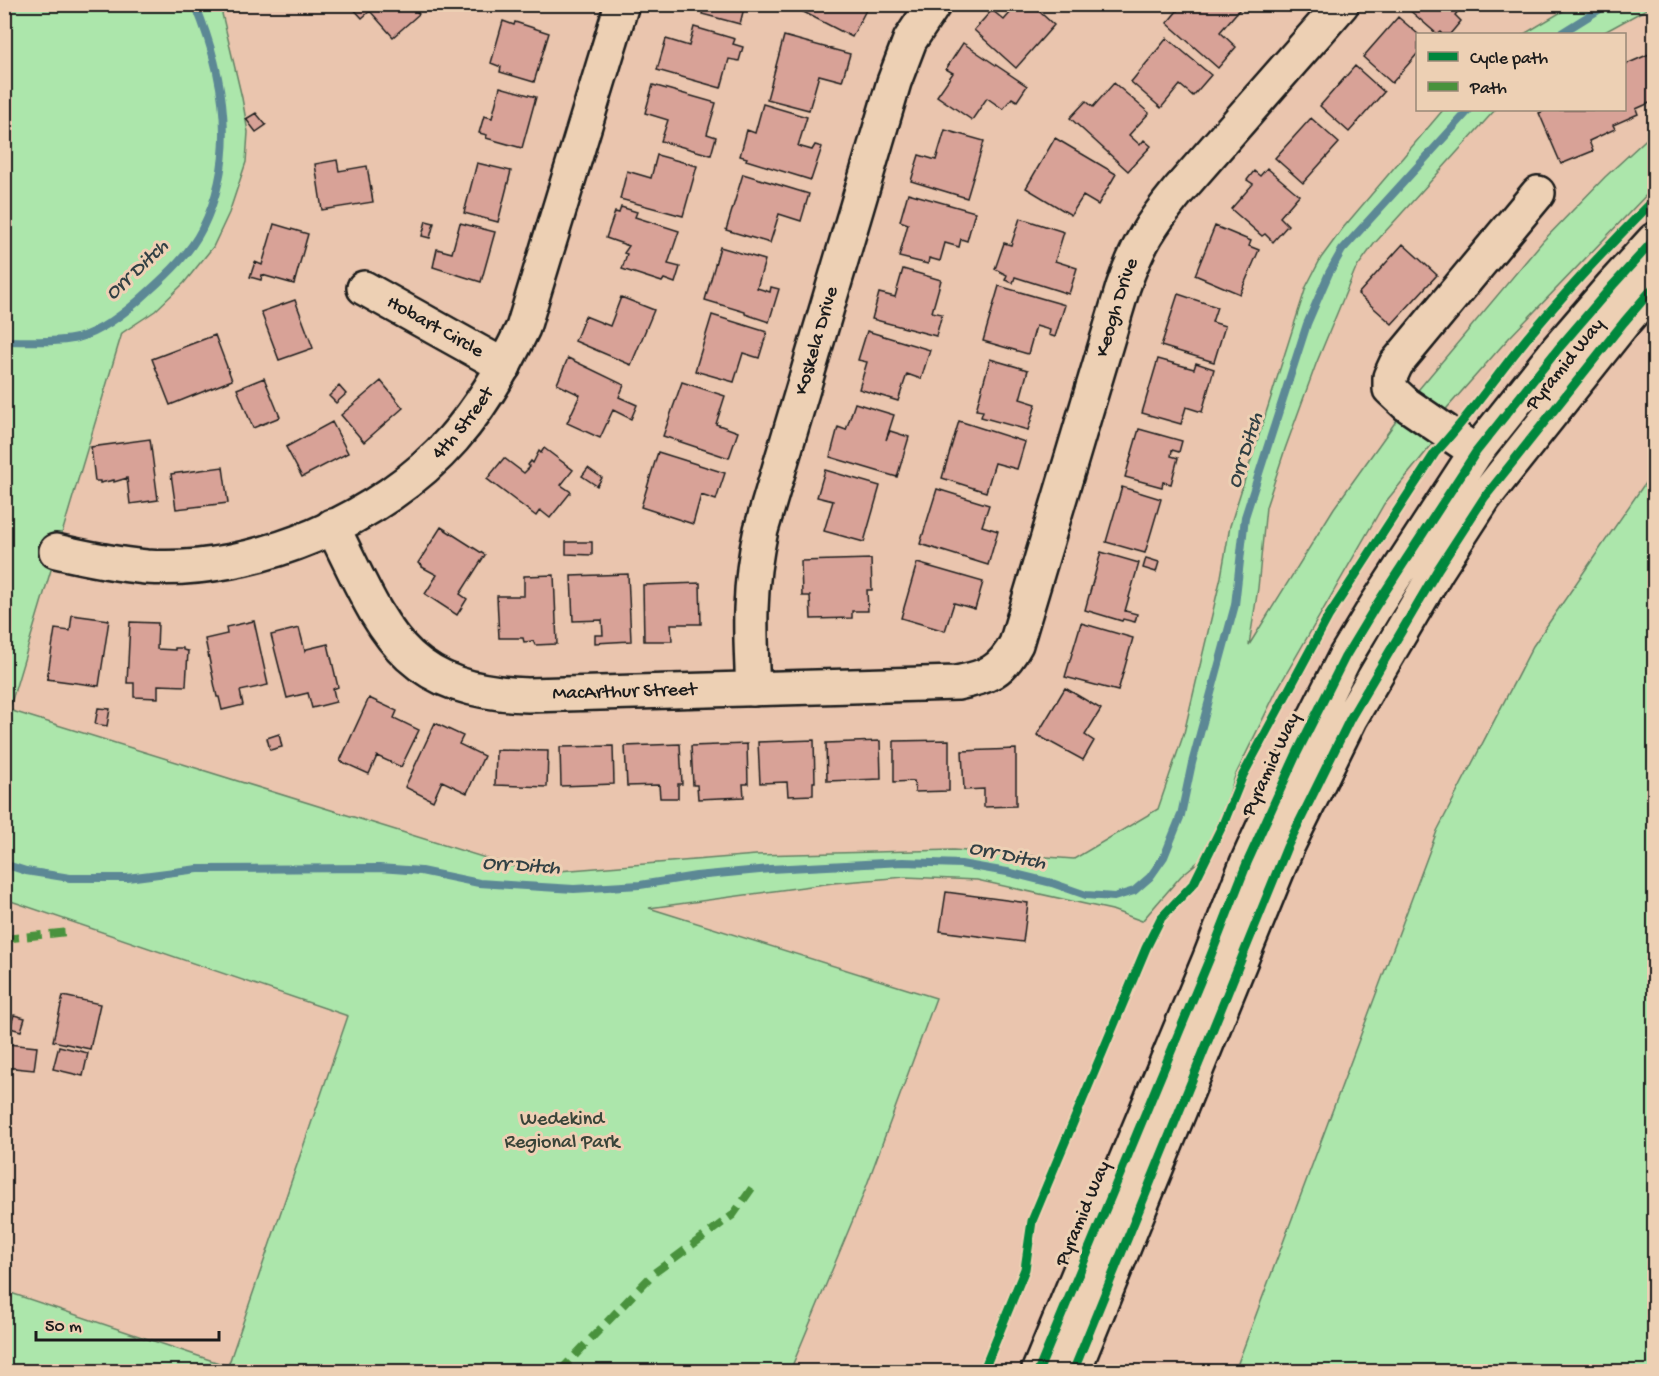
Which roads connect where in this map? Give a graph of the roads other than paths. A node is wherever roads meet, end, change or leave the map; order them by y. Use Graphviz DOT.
graph roads {
  1 [pos="622,4"];
  2 [pos="934,4"];
  3 [pos="1342,4"];
  4 [pos="1538,192"];
  5 [pos="1654,240"];
  6 [pos="1654,287"];
  7 [pos="364,288"];
  8 [pos="504,366"];
  9 [pos="1476,452"];
  10 [pos="332,526"];
  11 [pos="56,551"];
  12 [pos="999,669"];
  13 [pos="753,688"];
  14 [pos="1038,1371"];
  15 [pos="1073,1371"];
  1 -- 8 [label="street, 4th Street"];
  2 -- 13 [label="street, Koskela Drive"];
  3 -- 12 [label="street, Keogh Drive"];
  4 -- 9 [label="street"];
  5 -- 9 [label="street, Pyramid Way"];
  6 -- 15 [label="street, Pyramid Way"];
  7 -- 8 [label="street, Hobart Circle"];
  8 -- 10 [label="street, 4th Street"];
  9 -- 14 [label="street, Pyramid Way"];
  10 -- 11 [label="street, 4th Street"];
  10 -- 13 [label="street, MacArthur Street"];
  12 -- 13 [label="street, MacArthur Street"];
}
